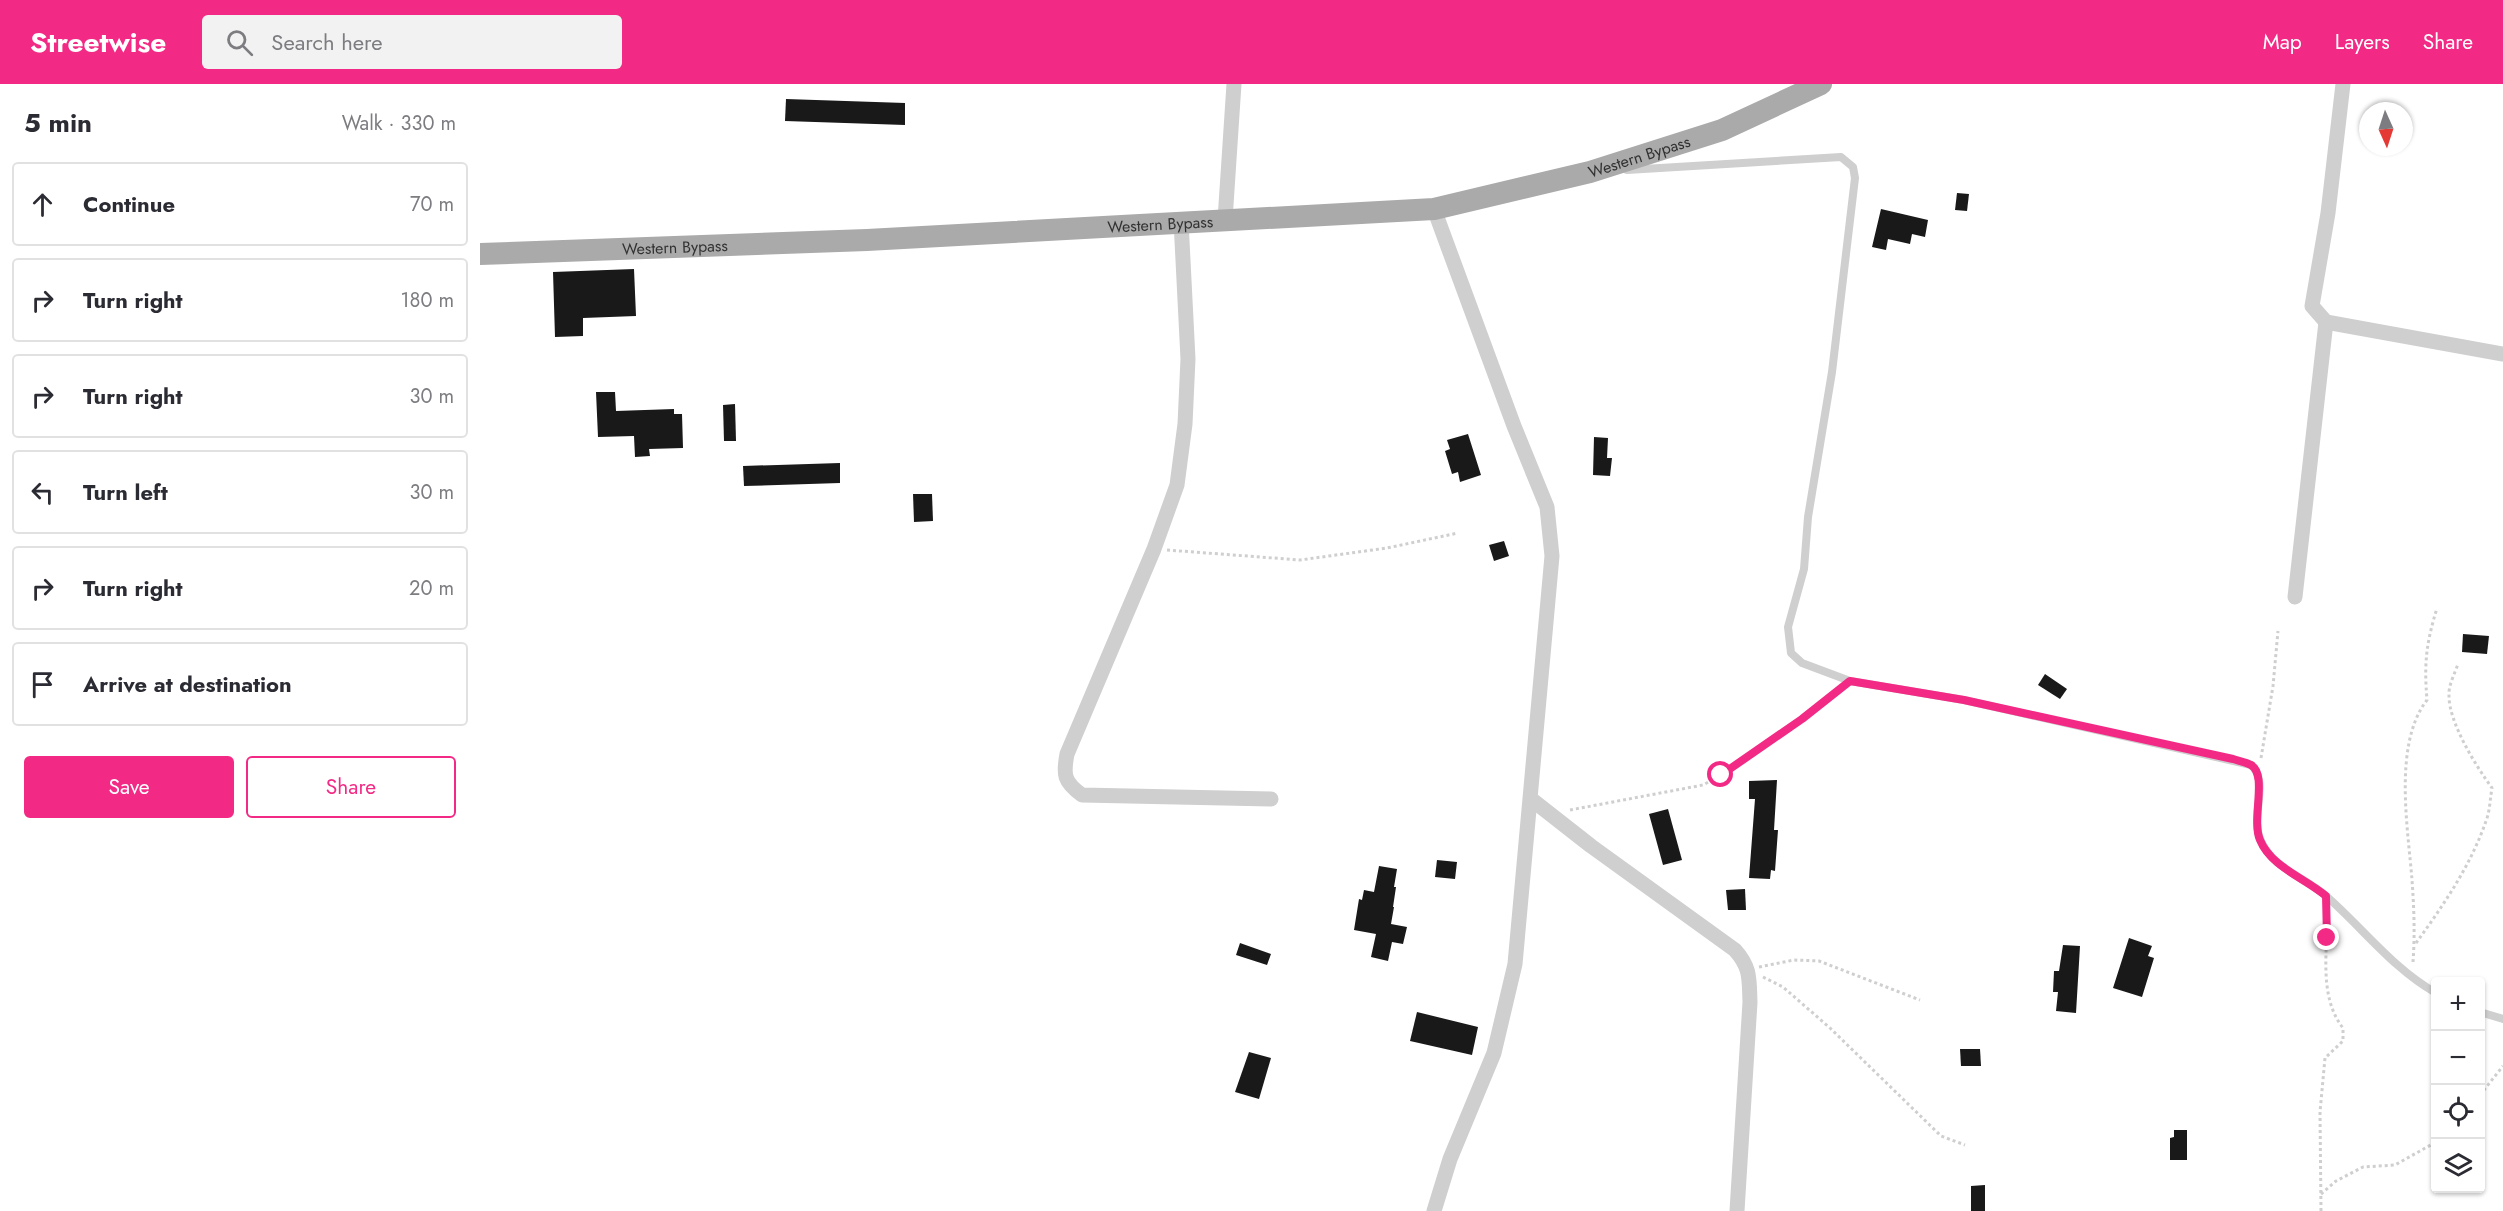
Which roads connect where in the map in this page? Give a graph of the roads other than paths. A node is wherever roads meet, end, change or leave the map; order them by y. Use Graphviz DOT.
graph roads {
  1 [pos="1234,84"];
  2 [pos="1821,84"];
  3 [pos="2343,84"];
  4 [pos="1590,172"];
  5 [pos="1434,209"];
  6 [pos="1224,220"];
  7 [pos="1181,222"];
  8 [pos="480,255"];
  9 [pos="2326,322"];
  10 [pos="2503,354"];
  11 [pos="2295,597"];
  12 [pos="1271,799"];
  13 [pos="1531,799"];
  14 [pos="2431,989"];
  15 [pos="2485,1013"];
  16 [pos="2503,1019"];
  17 [pos="1434,1211"];
  18 [pos="1737,1211"];
  1 -- 6 [label="street"];
  2 -- 4 [label="main road, Western Bypass"];
  3 -- 9 [label="street"];
  4 -- 5 [label="main road, Western Bypass"];
  4 -- 14 [label="lane"];
  5 -- 6 [label="main road, Western Bypass"];
  5 -- 13 [label="street"];
  6 -- 7 [label="main road, Western Bypass"];
  7 -- 8 [label="main road, Western Bypass"];
  7 -- 12 [label="street"];
  9 -- 10 [label="street"];
  9 -- 11 [label="street"];
  13 -- 17 [label="street"];
  13 -- 18 [label="street"];
  15 -- 16 [label="lane"];
}
